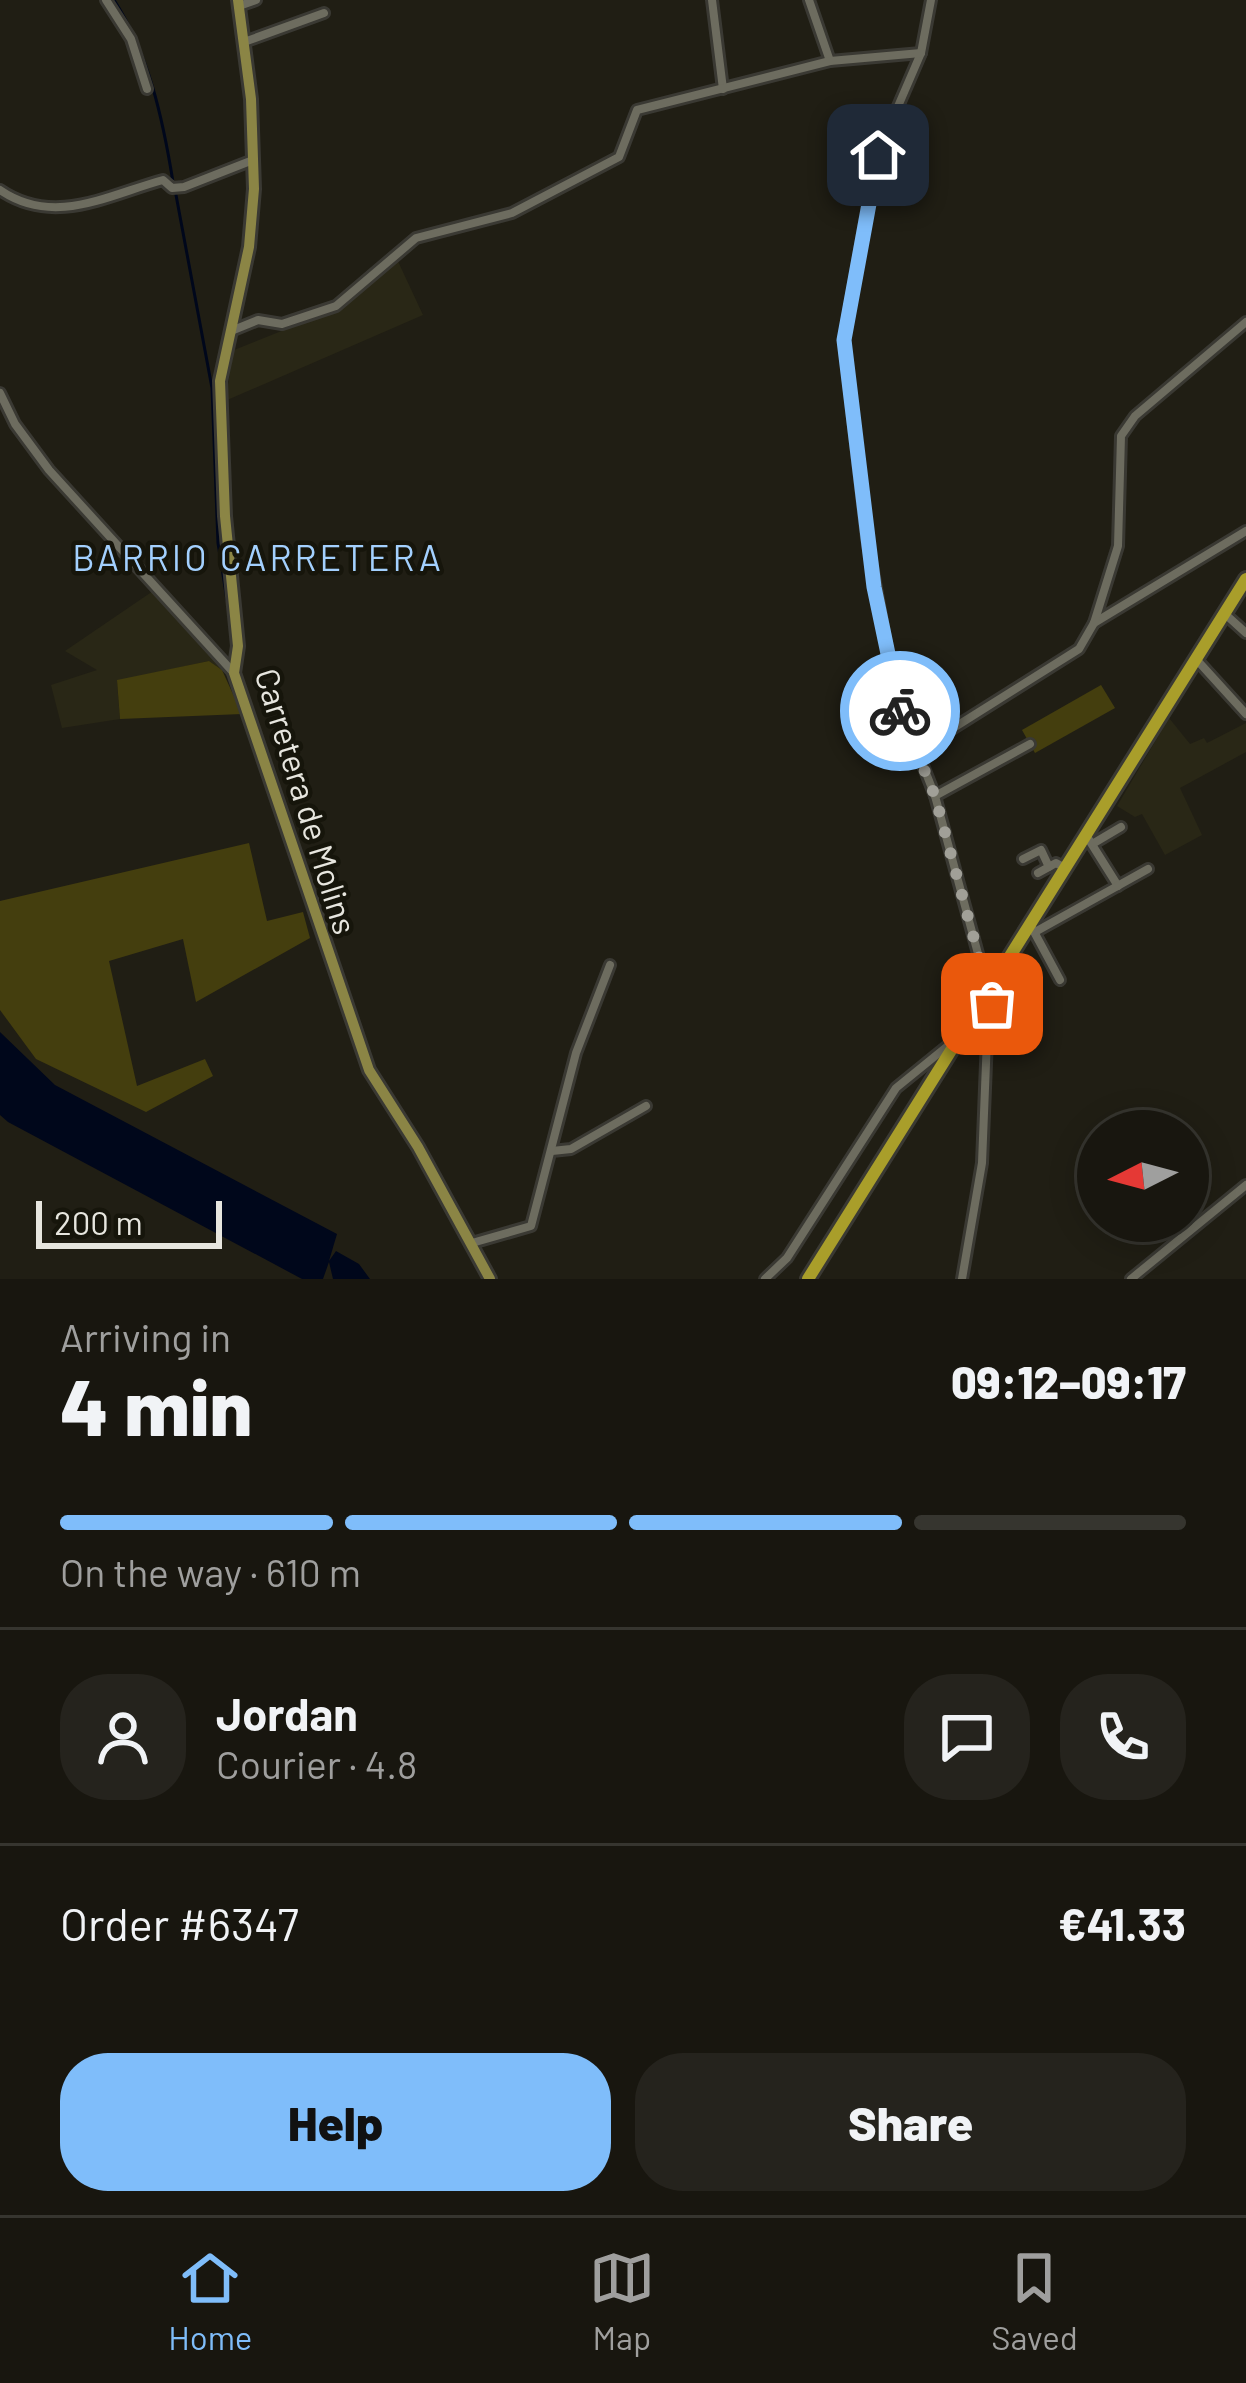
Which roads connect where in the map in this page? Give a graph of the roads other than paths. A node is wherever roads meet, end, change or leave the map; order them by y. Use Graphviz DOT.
graph roads {
  1 [pos="106,0"];
  2 [pos="256,0"];
  3 [pos="712,0"];
  4 [pos="808,0"];
  5 [pos="931,0"];
  6 [pos="239,3"];
  7 [pos="324,13"];
  8 [pos="244,42"];
  9 [pos="921,53"];
  10 [pos="830,61"];
  11 [pos="147,89"];
  12 [pos="723,89"];
  13 [pos="253,160"];
  14 [pos="0,190"];
  15 [pos="1246,322"];
  16 [pos="231,331"];
  17 [pos="0,393"];
  18 [pos="1246,531"];
  19 [pos="1246,579"];
  20 [pos="1225,614"];
  21 [pos="1094,623"];
  22 [pos="1246,633"];
  23 [pos="1196,659"];
  24 [pos="234,673"];
  25 [pos="1246,714"];
  26 [pos="1030,744"];
  27 [pos="920,749"];
  28 [pos="935,796"];
  29 [pos="1121,827"];
  30 [pos="1090,839"];
  31 [pos="1023,859"];
  32 [pos="1049,866"];
  33 [pos="1065,868"];
  34 [pos="1148,869"];
  35 [pos="1038,873"];
  36 [pos="1118,886"];
  37 [pos="1032,928"];
  38 [pos="610,964"];
  39 [pos="1060,980"];
  40 [pos="992,985"];
  41 [pos="955,1042"];
  42 [pos="986,1045"];
  43 [pos="646,1106"];
  44 [pos="552,1151"];
  45 [pos="1246,1185"];
  46 [pos="472,1243"];
  47 [pos="490,1279"];
  48 [pos="765,1279"];
  49 [pos="808,1279"];
  50 [pos="962,1279"];
  51 [pos="1132,1279"];
  1 -- 11 [label="street"];
  2 -- 6 [label="street"];
  3 -- 12 [label="street"];
  4 -- 10 [label="street"];
  5 -- 9 [label="street"];
  6 -- 8 [label="street, Carretera de Molins"];
  7 -- 8 [label="street"];
  8 -- 13 [label="street, Carretera de Molins"];
  9 -- 10 [label="street"];
  9 -- 27 [label="street"];
  10 -- 12 [label="street"];
  12 -- 16 [label="street"];
  13 -- 14 [label="street"];
  13 -- 16 [label="street, Carretera de Molins"];
  15 -- 21 [label="street"];
  16 -- 24 [label="street, Carretera de Molins"];
  17 -- 24 [label="street"];
  18 -- 21 [label="street"];
  19 -- 20 [label="main road"];
  20 -- 22 [label="street"];
  20 -- 23 [label="main road"];
  21 -- 27 [label="street"];
  23 -- 25 [label="street"];
  23 -- 30 [label="main road"];
  24 -- 46 [label="street, Carretera de Molins"];
  26 -- 28 [label="street"];
  27 -- 28 [label="street"];
  28 -- 40 [label="street"];
  29 -- 30 [label="street"];
  30 -- 33 [label="main road"];
  30 -- 36 [label="street"];
  31 -- 32 [label="street"];
  32 -- 33 [label="street"];
  32 -- 35 [label="street"];
  33 -- 37 [label="main road"];
  34 -- 36 [label="street"];
  36 -- 37 [label="street"];
  37 -- 39 [label="street"];
  37 -- 40 [label="main road"];
  38 -- 44 [label="street"];
  40 -- 41 [label="main road"];
  40 -- 42 [label="street"];
  41 -- 42 [label="street"];
  41 -- 48 [label="street"];
  41 -- 49 [label="main road"];
  42 -- 50 [label="street"];
  43 -- 44 [label="street"];
  44 -- 46 [label="street"];
  45 -- 51 [label="street"];
  46 -- 47 [label="street, Carretera de Molins"];
}
